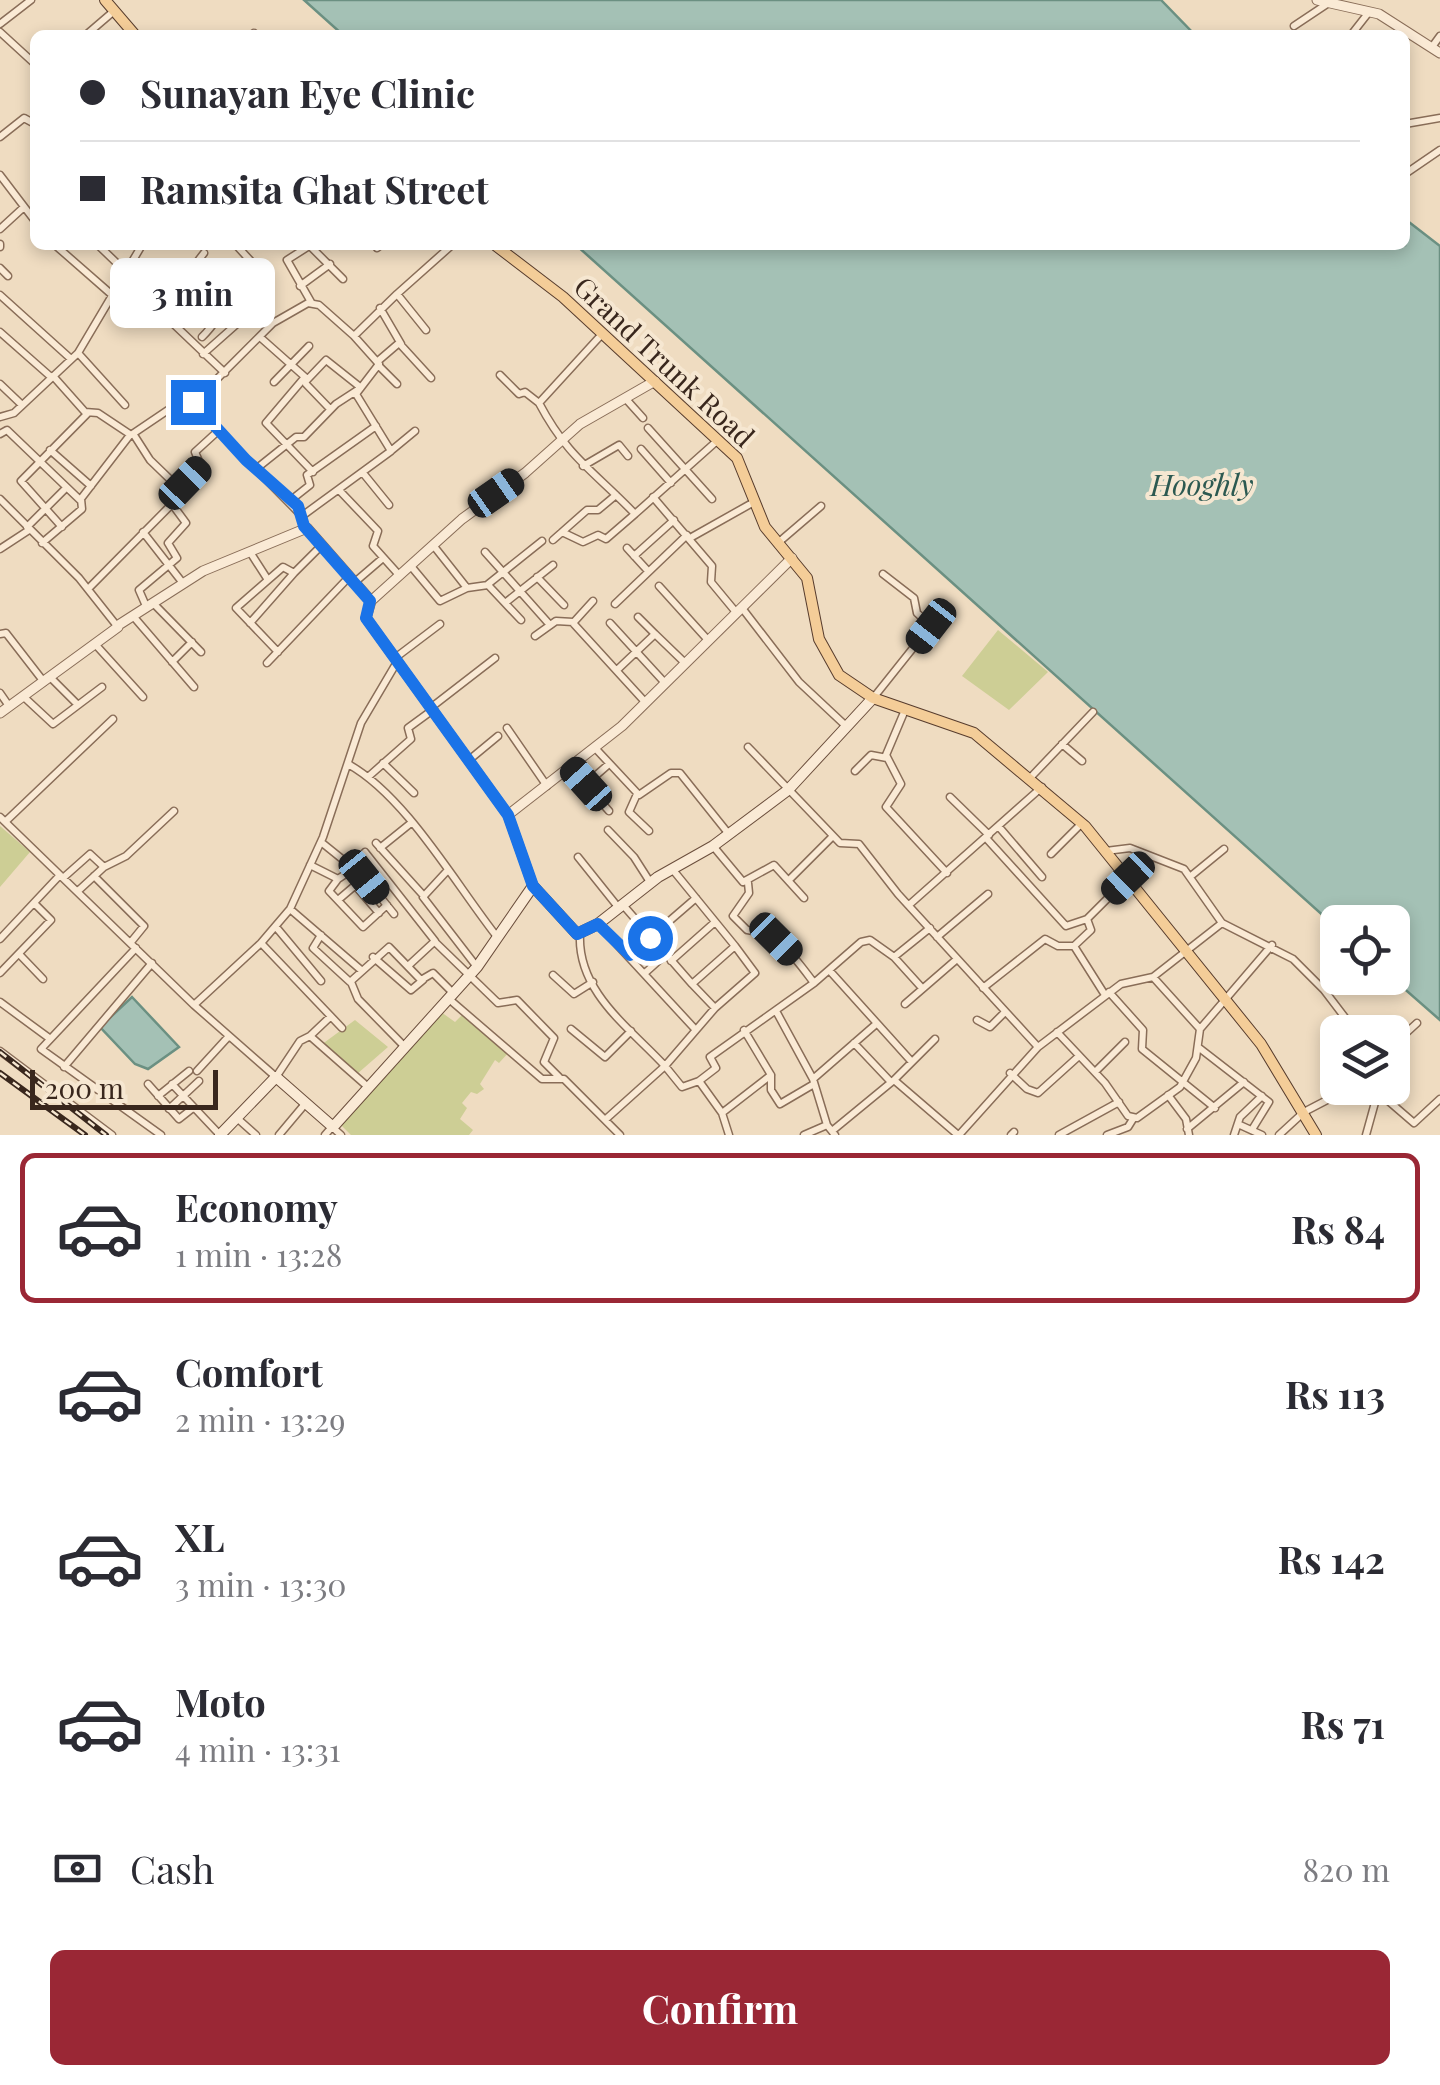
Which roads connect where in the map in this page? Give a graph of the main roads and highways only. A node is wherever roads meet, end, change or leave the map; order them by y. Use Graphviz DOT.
graph roads {
  1 [pos="104,0"];
  2 [pos="130,30"];
  3 [pos="500,250"];
  4 [pos="873,698"];
  5 [pos="332,1132"];
  6 [pos="220,1135"];
  7 [pos="1316,1135"];
  1 -- 2 [label="main road"];
  3 -- 4 [label="main road, Grand Trunk Road"];
  4 -- 5 [label="main road"];
  4 -- 7 [label="main road, Grand Trunk Road"];
  5 -- 6 [label="main road"];
}
